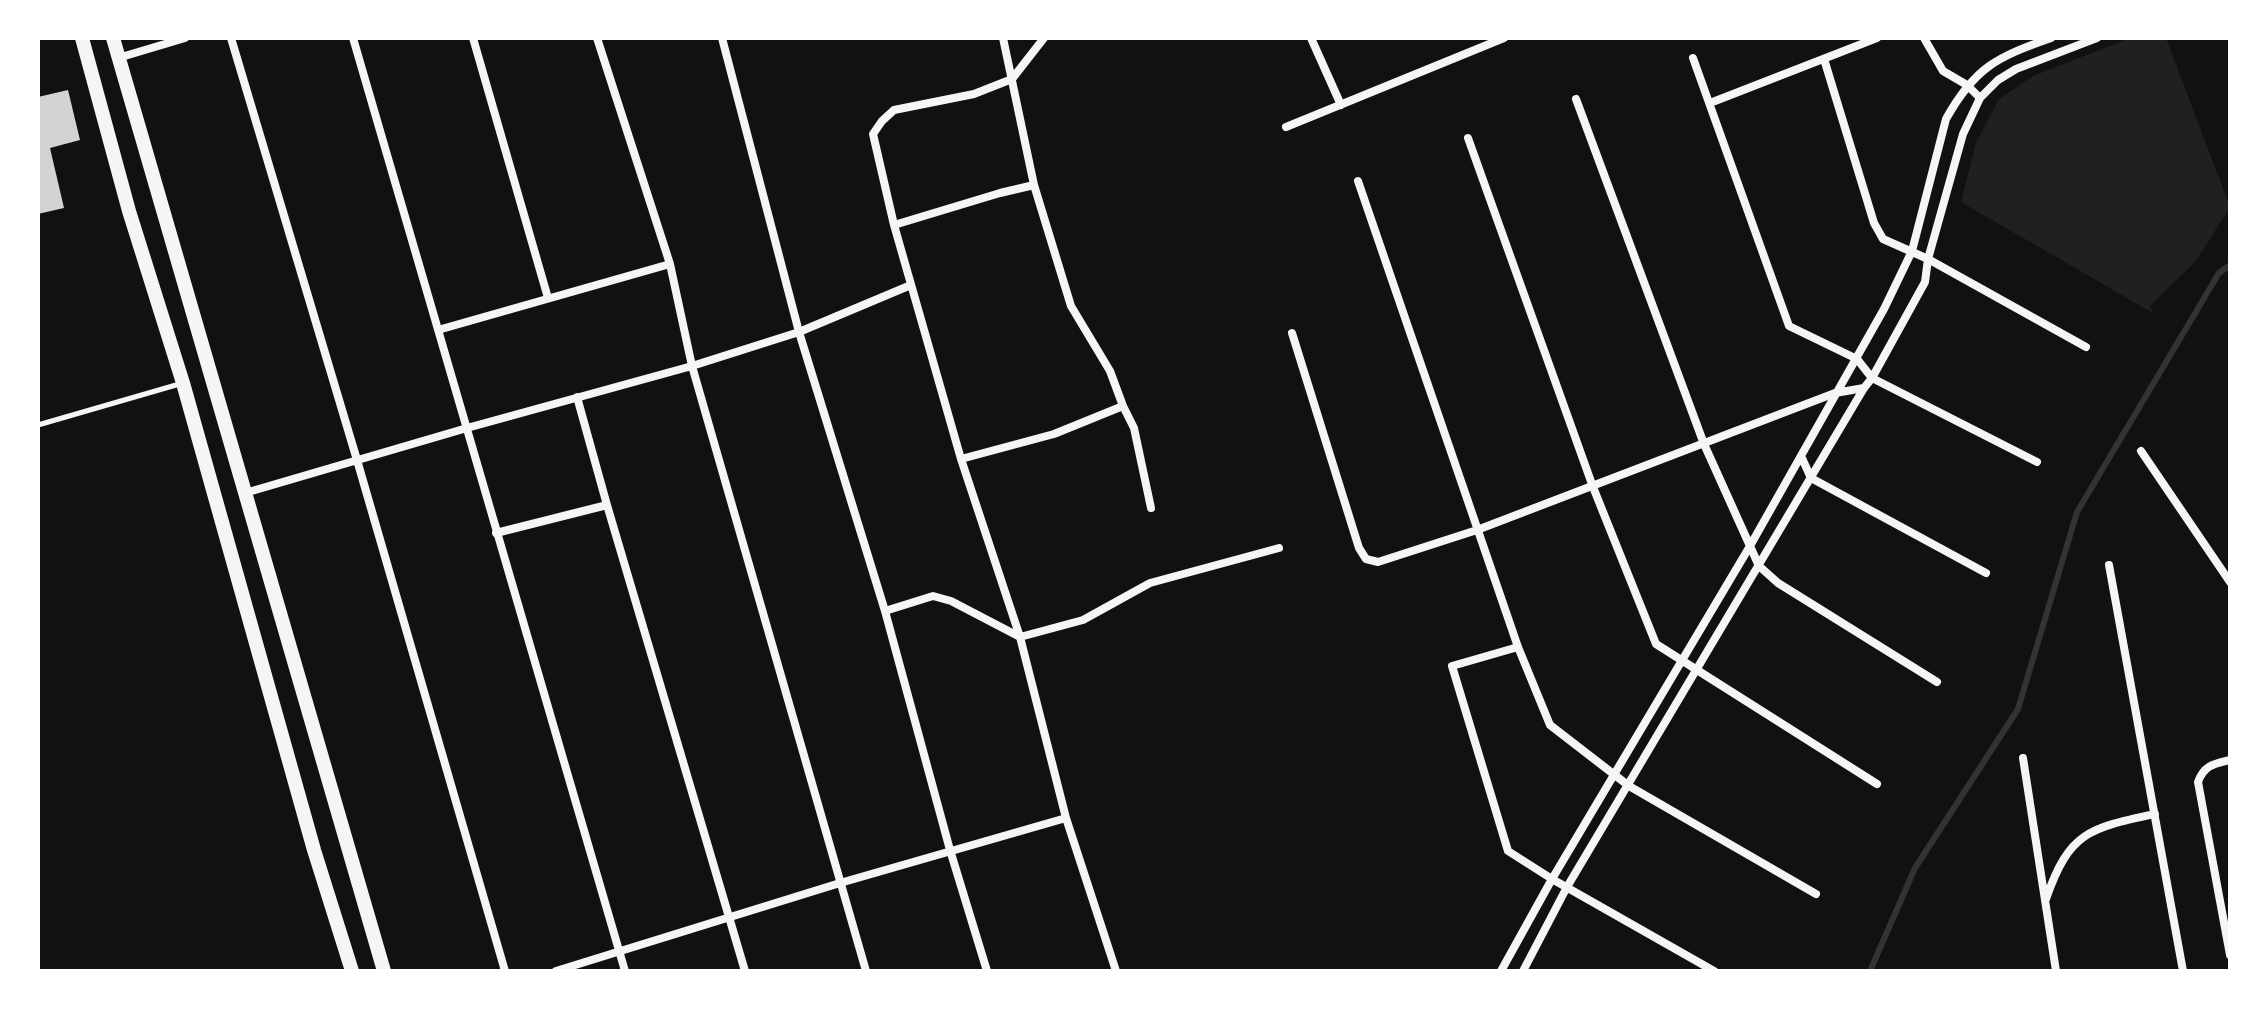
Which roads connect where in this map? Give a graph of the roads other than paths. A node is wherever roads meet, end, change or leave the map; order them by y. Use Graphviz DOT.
graph roads {
  1 [pos="82,38"];
  2 [pos="113,38"];
  3 [pos="185,38"];
  4 [pos="231,38"];
  5 [pos="353,38"];
  6 [pos="473,38"];
  7 [pos="597,38"];
  8 [pos="722,38"];
  9 [pos="1003,38"];
  10 [pos="1044,38"];
  11 [pos="1311,38"];
  12 [pos="1877,38"];
  13 [pos="1924,38"];
  14 [pos="2051,38"];
  15 [pos="2097,38"];
  16 [pos="1500,39"];
  17 [pos="118,58"];
  18 [pos="1693,58"];
  19 [pos="1824,59"];
  20 [pos="1012,79"];
  21 [pos="1967,85"];
  22 [pos="1980,98"];
  23 [pos="1576,99"];
  24 [pos="1710,103"];
  25 [pos="1341,105"];
  26 [pos="1286,127"];
  27 [pos="1468,138"];
  28 [pos="1358,181"];
  29 [pos="1034,185"];
  30 [pos="894,225"];
  31 [pos="1912,251"];
  32 [pos="1928,259"];
  33 [pos="670,264"];
  34 [pos="911,285"];
  35 [pos="548,298"];
  36 [pos="438,330"];
  37 [pos="799,332"];
  38 [pos="1292,333"];
  39 [pos="2086,347"];
  40 [pos="1857,359"];
  41 [pos="692,366"];
  42 [pos="1872,378"];
  43 [pos="183,383"];
  44 [pos="1864,388"];
  45 [pos="1835,393"];
  46 [pos="577,397"];
  47 [pos="1123,406"];
  48 [pos="38,425"];
  49 [pos="467,428"];
  50 [pos="1704,444"];
  51 [pos="2141,451"];
  52 [pos="1801,456"];
  53 [pos="961,459"];
  54 [pos="357,460"];
  55 [pos="2037,462"];
  56 [pos="1811,478"];
  57 [pos="1593,487"];
  58 [pos="245,493"];
  59 [pos="607,505"];
  60 [pos="1151,508"];
  61 [pos="1477,530"];
  62 [pos="496,533"];
  63 [pos="1750,546"];
  64 [pos="1279,548"];
  65 [pos="2109,565"];
  66 [pos="1759,566"];
  67 [pos="1986,573"];
  68 [pos="2229,578"];
  69 [pos="885,611"];
  70 [pos="1020,637"];
  71 [pos="1518,647"];
  72 [pos="1681,660"];
  73 [pos="1697,670"];
  74 [pos="1937,682"];
  75 [pos="2023,758"];
  76 [pos="2230,760"];
  77 [pos="1615,776"];
  78 [pos="1877,784"];
  79 [pos="1629,786"];
  80 [pos="2155,814"];
  81 [pos="1066,818"];
  82 [pos="950,850"];
  83 [pos="1552,879"];
  84 [pos="840,883"];
  85 [pos="1567,887"];
  86 [pos="2230,891"];
  87 [pos="1816,894"];
  88 [pos="2219,894"];
  89 [pos="2045,900"];
  90 [pos="729,917"];
  91 [pos="619,952"];
  92 [pos="2230,955"];
  93 [pos="352,971"];
  94 [pos="384,971"];
  95 [pos="505,971"];
  96 [pos="556,971"];
  97 [pos="625,971"];
  98 [pos="745,971"];
  99 [pos="866,971"];
  100 [pos="987,971"];
  101 [pos="1116,971"];
  102 [pos="1501,971"];
  103 [pos="1523,971"];
  104 [pos="1714,971"];
  105 [pos="2056,971"];
  106 [pos="2183,971"];
  1 -- 43 [label="street"];
  2 -- 17 [label="street"];
  3 -- 17 [label="street"];
  4 -- 54 [label="street"];
  5 -- 36 [label="street"];
  6 -- 35 [label="street"];
  7 -- 33 [label="street"];
  8 -- 37 [label="street"];
  9 -- 20 [label="street"];
  10 -- 20 [label="street"];
  11 -- 25 [label="street"];
  12 -- 19 [label="street"];
  13 -- 21 [label="street"];
  14 -- 21 [label="street"];
  15 -- 22 [label="street"];
  16 -- 25 [label="street"];
  17 -- 58 [label="street"];
  18 -- 24 [label="street"];
  19 -- 24 [label="street"];
  19 -- 31 [label="street"];
  20 -- 29 [label="street"];
  20 -- 30 [label="street"];
  21 -- 22 [label="street"];
  21 -- 31 [label="street"];
  22 -- 32 [label="street"];
  23 -- 50 [label="street"];
  24 -- 40 [label="street"];
  25 -- 26 [label="street"];
  27 -- 57 [label="street"];
  28 -- 61 [label="street"];
  29 -- 30 [label="street"];
  29 -- 47 [label="street"];
  30 -- 34 [label="street"];
  31 -- 32 [label="street"];
  31 -- 40 [label="street"];
  32 -- 39 [label="street"];
  32 -- 42 [label="street"];
  33 -- 35 [label="street"];
  33 -- 41 [label="street"];
  34 -- 37 [label="street"];
  34 -- 53 [label="street"];
  35 -- 36 [label="street"];
  36 -- 49 [label="street"];
  37 -- 41 [label="street"];
  37 -- 69 [label="street"];
  38 -- 61 [label="street"];
  40 -- 42 [label="street"];
  40 -- 45 [label="street"];
  41 -- 46 [label="street"];
  41 -- 84 [label="street"];
  42 -- 44 [label="street"];
  42 -- 55 [label="street"];
  43 -- 48 [label="lane"];
  43 -- 93 [label="street"];
  44 -- 45 [label="street"];
  44 -- 56 [label="street"];
  45 -- 50 [label="street"];
  45 -- 52 [label="street"];
  46 -- 49 [label="street"];
  46 -- 59 [label="street"];
  47 -- 53 [label="street"];
  47 -- 60 [label="street"];
  49 -- 54 [label="street"];
  49 -- 62 [label="street"];
  50 -- 57 [label="street"];
  50 -- 63 [label="street"];
  51 -- 68 [label="street"];
  52 -- 56 [label="street"];
  52 -- 63 [label="street"];
  53 -- 70 [label="street"];
  54 -- 58 [label="street"];
  54 -- 95 [label="street"];
  56 -- 66 [label="street"];
  56 -- 67 [label="street"];
  57 -- 61 [label="street"];
  57 -- 72 [label="street"];
  58 -- 94 [label="street"];
  59 -- 62 [label="street"];
  59 -- 90 [label="street"];
  61 -- 71 [label="street"];
  62 -- 91 [label="street"];
  63 -- 66 [label="street"];
  63 -- 72 [label="street"];
  64 -- 70 [label="street"];
  65 -- 80 [label="street"];
  66 -- 73 [label="street"];
  66 -- 74 [label="street"];
  69 -- 70 [label="street"];
  69 -- 82 [label="street"];
  70 -- 81 [label="street"];
  71 -- 77 [label="street"];
  71 -- 83 [label="street"];
  72 -- 73 [label="street"];
  72 -- 77 [label="street"];
  73 -- 78 [label="street"];
  73 -- 79 [label="street"];
  75 -- 89 [label="street"];
  76 -- 88 [label="street"];
  77 -- 79 [label="street"];
  77 -- 83 [label="street"];
  79 -- 85 [label="street"];
  79 -- 87 [label="street"];
  80 -- 89 [label="street"];
  80 -- 106 [label="street"];
  81 -- 82 [label="street"];
  81 -- 101 [label="street"];
  82 -- 84 [label="street"];
  82 -- 100 [label="street"];
  83 -- 85 [label="street"];
  83 -- 102 [label="street"];
  84 -- 90 [label="street"];
  84 -- 99 [label="street"];
  85 -- 103 [label="street"];
  85 -- 104 [label="street"];
  86 -- 88 [label="street"];
  88 -- 92 [label="street"];
  89 -- 105 [label="street"];
  90 -- 91 [label="street"];
  90 -- 98 [label="street"];
  91 -- 96 [label="street"];
  91 -- 97 [label="street"];
}
